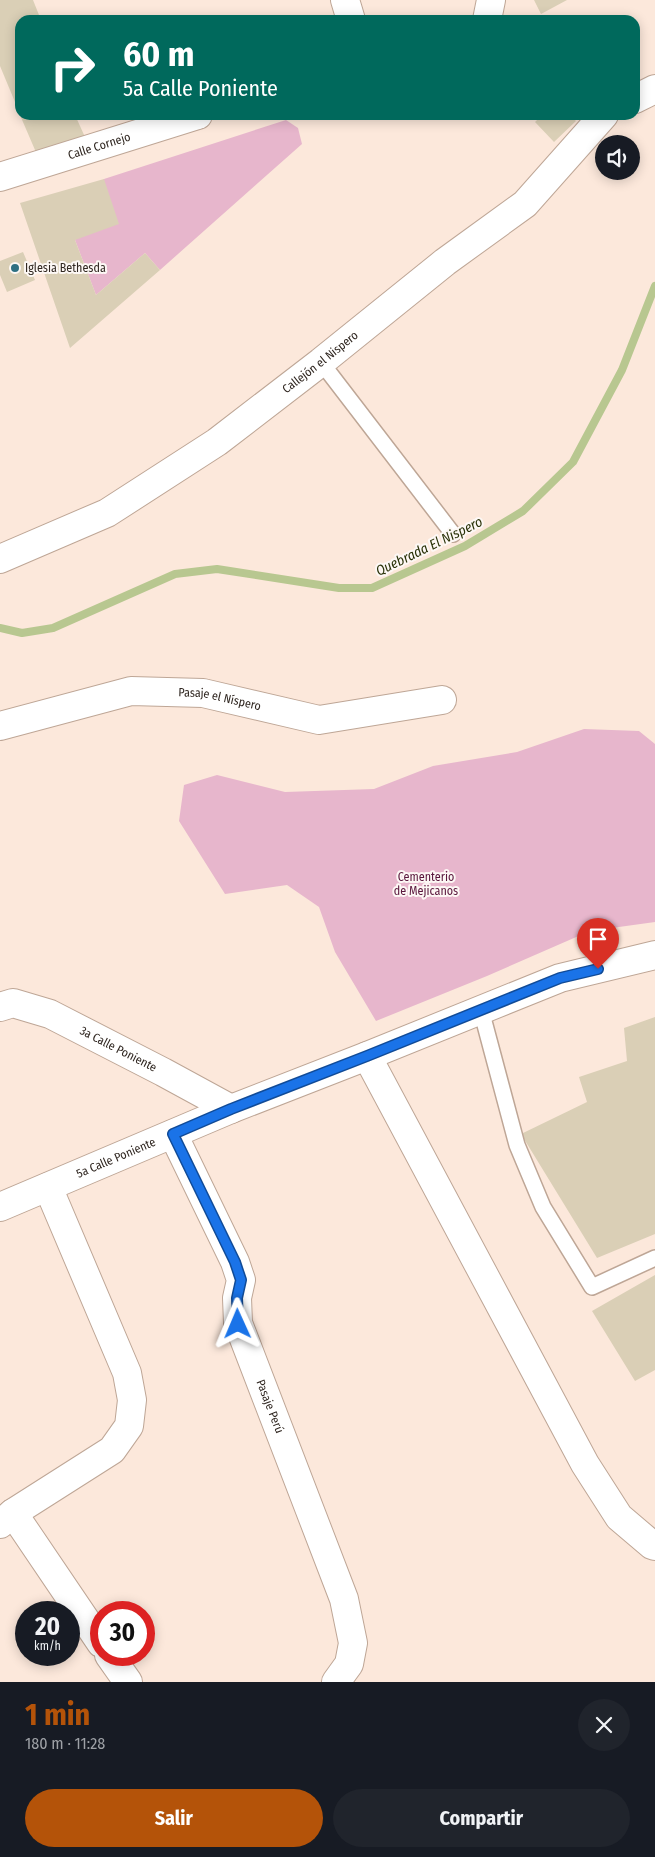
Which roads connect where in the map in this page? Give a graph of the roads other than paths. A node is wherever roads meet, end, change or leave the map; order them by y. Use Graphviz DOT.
graph roads {
  1 [pos="344,0"];
  2 [pos="491,0"];
  3 [pos="349,15"];
  4 [pos="488,15"];
  5 [pos="655,89"];
  6 [pos="640,96"];
  7 [pos="182,120"];
  8 [pos="600,120"];
  9 [pos="0,177"];
  10 [pos="321,362"];
  11 [pos="453,534"];
  12 [pos="0,559"];
  13 [pos="442,700"];
  14 [pos="0,726"];
  15 [pos="655,955"];
  16 [pos="0,1007"];
  17 [pos="480,1010"];
  18 [pos="367,1056"];
  19 [pos="231,1109"];
  20 [pos="173,1134"];
  21 [pos="48,1187"];
  22 [pos="0,1208"];
  23 [pos="655,1258"];
  24 [pos="7,1519"];
  25 [pos="655,1546"];
  26 [pos="90,1628"];
  27 [pos="117,1666"];
  28 [pos="128,1682"];
  29 [pos="336,1682"];
  1 -- 3 [label="street"];
  2 -- 4 [label="street"];
  5 -- 6 [label="street"];
  7 -- 9 [label="street, Calle Cornejo"];
  8 -- 10 [label="street, Callejón el Nispero"];
  10 -- 11 [label="lane"];
  10 -- 12 [label="street, Callejón el Nispero"];
  13 -- 14 [label="street, Pasaje el Níspero"];
  15 -- 17 [label="street, 5a Calle Poniente"];
  16 -- 19 [label="street, 3a Calle Poniente"];
  17 -- 18 [label="street, 5a Calle Poniente"];
  17 -- 23 [label="lane"];
  18 -- 19 [label="street, 5a Calle Poniente"];
  18 -- 25 [label="street"];
  19 -- 20 [label="street, 5a Calle Poniente"];
  20 -- 21 [label="street, 5a Calle Poniente"];
  20 -- 29 [label="street, Pasaje Perú"];
  21 -- 22 [label="street, 5a Calle Poniente"];
  21 -- 24 [label="street"];
  24 -- 26 [label="street"];
  27 -- 28 [label="street"];
}
